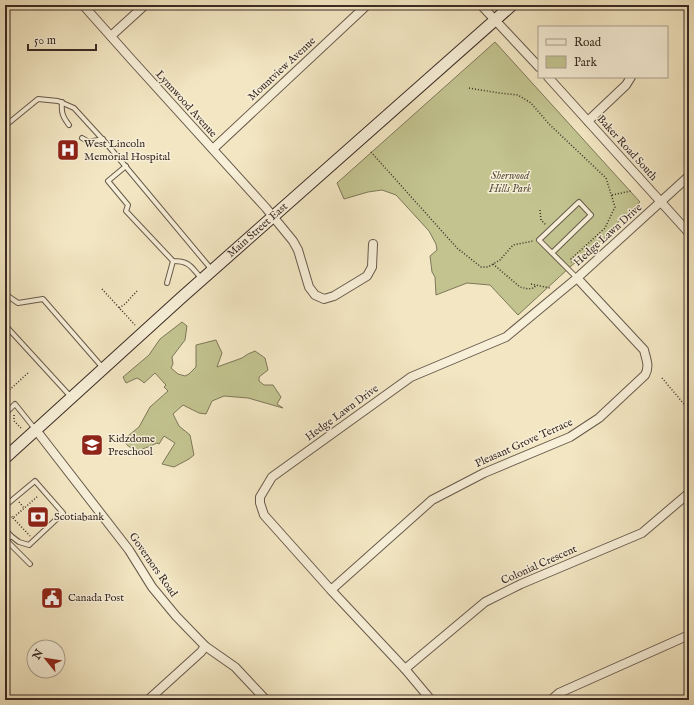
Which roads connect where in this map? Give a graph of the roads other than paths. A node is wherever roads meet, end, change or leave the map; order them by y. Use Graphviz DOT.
graph roads {
  1 [pos="83,5"];
  2 [pos="145,5"];
  3 [pos="367,5"];
  4 [pos="481,5"];
  5 [pos="512,5"];
  6 [pos="496,20"];
  7 [pos="111,36"];
  8 [pos="538,66"];
  9 [pos="549,78"];
  10 [pos="630,78"];
  11 [pos="62,102"];
  12 [pos="588,121"];
  13 [pos="69,125"];
  14 [pos="5,126"];
  15 [pos="82,138"];
  16 [pos="103,140"];
  17 [pos="213,149"];
  18 [pos="126,166"];
  19 [pos="689,176"];
  20 [pos="660,202"];
  21 [pos="273,217"];
  22 [pos="689,233"];
  23 [pos="373,244"];
  24 [pos="552,253"];
  25 [pos="173,261"];
  26 [pos="213,271"];
  27 [pos="577,278"];
  28 [pos="203,279"];
  29 [pos="167,283"];
  30 [pos="5,294"];
  31 [pos="5,325"];
  32 [pos="103,368"];
  33 [pos="71,398"];
  34 [pos="5,414"];
  35 [pos="36,430"];
  36 [pos="5,458"];
  37 [pos="689,493"];
  38 [pos="5,506"];
  39 [pos="5,530"];
  40 [pos="11,536"];
  41 [pos="6,541"];
  42 [pos="30,564"];
  43 [pos="331,590"];
  44 [pos="689,636"];
  45 [pos="205,646"];
  46 [pos="405,669"];
  47 [pos="148,700"];
  48 [pos="266,700"];
  49 [pos="432,700"];
  50 [pos="551,700"];
  1 -- 7 [label="street, Lynnwood Avenue"];
  2 -- 7 [label="street"];
  3 -- 17 [label="street, Mountview Avenue"];
  4 -- 6 [label="street"];
  5 -- 6 [label="main road, Main Street East"];
  6 -- 8 [label="street"];
  6 -- 21 [label="main road, Main Street East"];
  7 -- 17 [label="street, Lynnwood Avenue"];
  9 -- 12 [label="street, Baker Road South"];
  10 -- 12 [label="street"];
  11 -- 13 [label="lane"];
  11 -- 14 [label="lane"];
  11 -- 16 [label="lane"];
  12 -- 20 [label="street, Baker Road South"];
  15 -- 16 [label="lane"];
  16 -- 18 [label="lane"];
  17 -- 21 [label="street, Lynnwood Avenue"];
  18 -- 25 [label="lane"];
  18 -- 26 [label="lane"];
  19 -- 20 [label="street, Hedge Lawn Drive"];
  20 -- 22 [label="street, Baker Road South"];
  20 -- 27 [label="street, Hedge Lawn Drive"];
  21 -- 23 [label="street, Lynnwood Avenue"];
  21 -- 26 [label="main road, Main Street East"];
  24 -- 24 [label="lane"];
  24 -- 27 [label="lane"];
  25 -- 28 [label="lane"];
  25 -- 29 [label="lane"];
  26 -- 28 [label="main road, Main Street East"];
  27 -- 43 [label="street, Pleasant Grove Terrace"];
  27 -- 43 [label="street, Hedge Lawn Drive"];
  28 -- 32 [label="main road, Main Street East"];
  30 -- 32 [label="lane"];
  31 -- 33 [label="lane"];
  32 -- 33 [label="main road, Main Street East"];
  33 -- 35 [label="main road, Main Street East"];
  34 -- 35 [label="lane"];
  35 -- 36 [label="main road, Main Street East"];
  35 -- 45 [label="street, Governors Road"];
  37 -- 46 [label="street, Colonial Crescent"];
  38 -- 40 [label="lane"];
  39 -- 40 [label="lane"];
  40 -- 41 [label="lane"];
  41 -- 42 [label="lane"];
  43 -- 46 [label="street, Hedge Lawn Drive"];
  44 -- 50 [label="street"];
  45 -- 47 [label="street"];
  45 -- 48 [label="street, Governors Road"];
  46 -- 49 [label="street, Hedge Lawn Drive"];
}
